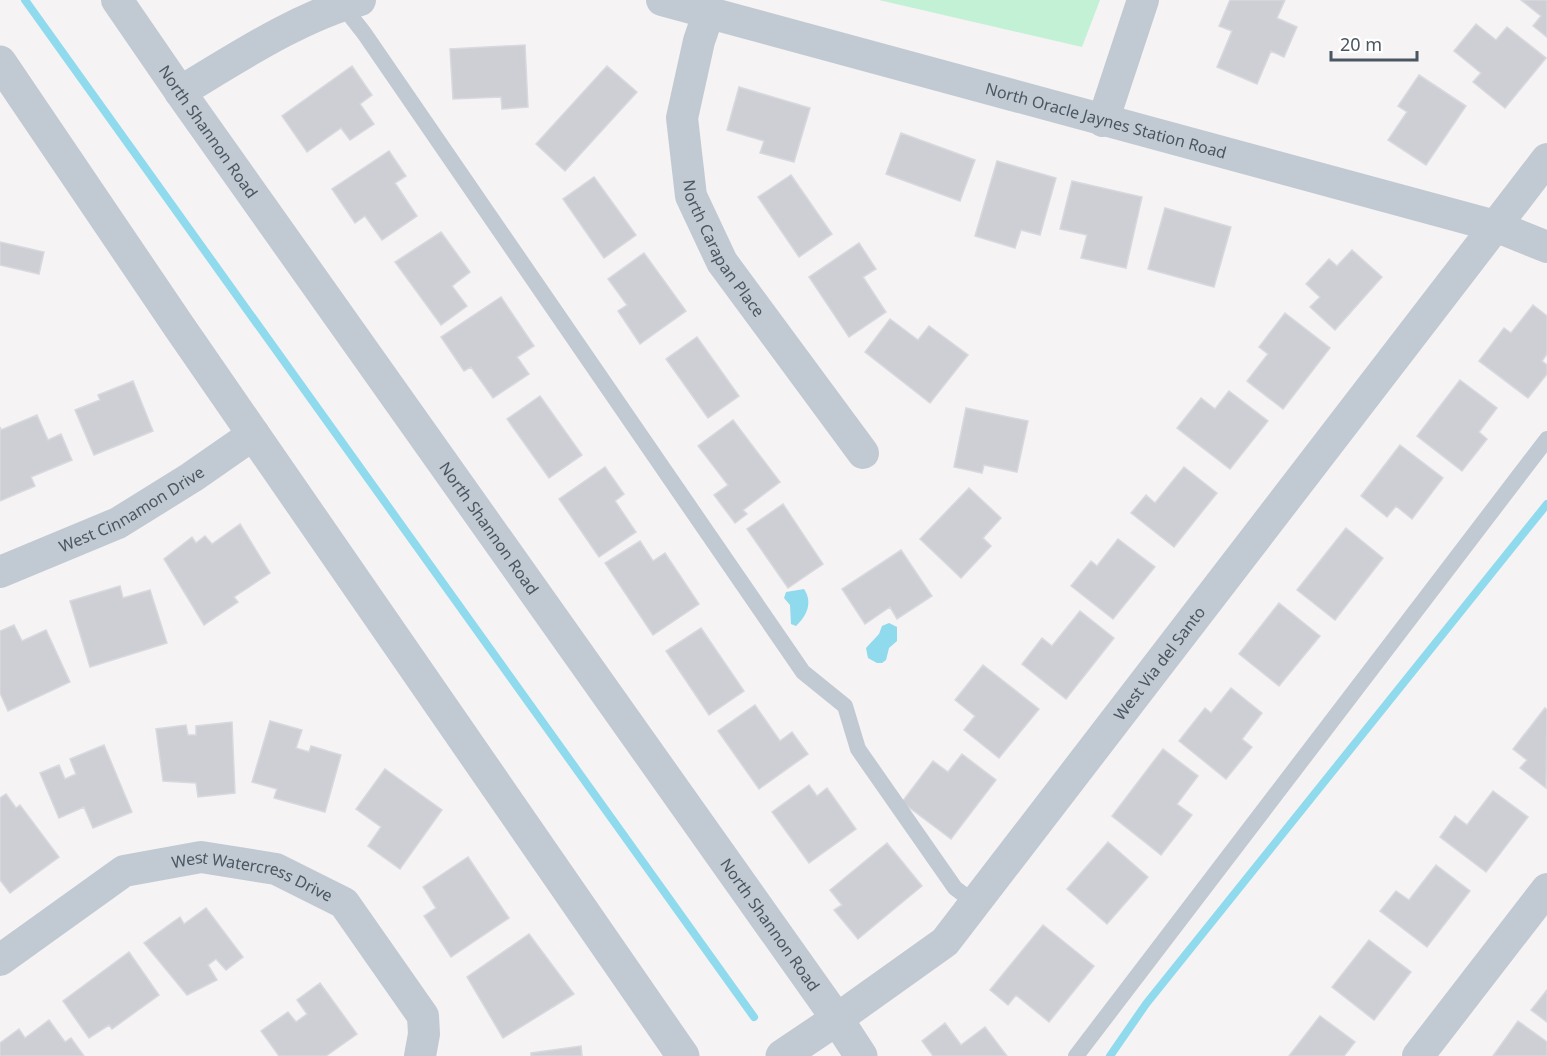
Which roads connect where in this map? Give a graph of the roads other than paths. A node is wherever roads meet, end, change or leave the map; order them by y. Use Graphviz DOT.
graph roads {
  1 [pos="117,0"];
  2 [pos="662,0"];
  3 [pos="1143,0"];
  4 [pos="351,3"];
  5 [pos="709,12"];
  6 [pos="0,62"];
  7 [pos="180,92"];
  8 [pos="1103,121"];
  9 [pos="1547,159"];
  10 [pos="1496,226"];
  11 [pos="1547,247"];
  12 [pos="254,434"];
  13 [pos="1547,439"];
  14 [pos="864,453"];
  15 [pos="0,572"];
  16 [pos="1547,889"];
  17 [pos="976,904"];
  18 [pos="0,960"];
  19 [pos="837,1018"];
  20 [pos="420,1056"];
  21 [pos="683,1056"];
  22 [pos="782,1056"];
  23 [pos="861,1056"];
  24 [pos="1076,1056"];
  25 [pos="1418,1056"];
  1 -- 7 [label="street, North Shannon Road"];
  2 -- 5 [label="street, North Oracle Jaynes Station Road"];
  3 -- 8 [label="street"];
  4 -- 7 [label="street"];
  4 -- 17 [label="lane"];
  5 -- 8 [label="street, North Oracle Jaynes Station Road"];
  5 -- 14 [label="street, North Carapan Place"];
  6 -- 12 [label="street"];
  7 -- 19 [label="street, North Shannon Road"];
  8 -- 10 [label="street, North Oracle Jaynes Station Road"];
  9 -- 10 [label="street, West Via del Santo"];
  10 -- 11 [label="street, North Oracle Jaynes Station Road"];
  10 -- 17 [label="street, West Via del Santo"];
  12 -- 15 [label="street, West Cinnamon Drive"];
  12 -- 21 [label="street"];
  13 -- 24 [label="lane"];
  16 -- 25 [label="street"];
  17 -- 19 [label="street, West Via del Santo"];
  18 -- 20 [label="street, West Watercress Drive"];
  19 -- 22 [label="street, West Via del Santo"];
  19 -- 23 [label="street, North Shannon Road"];
}
